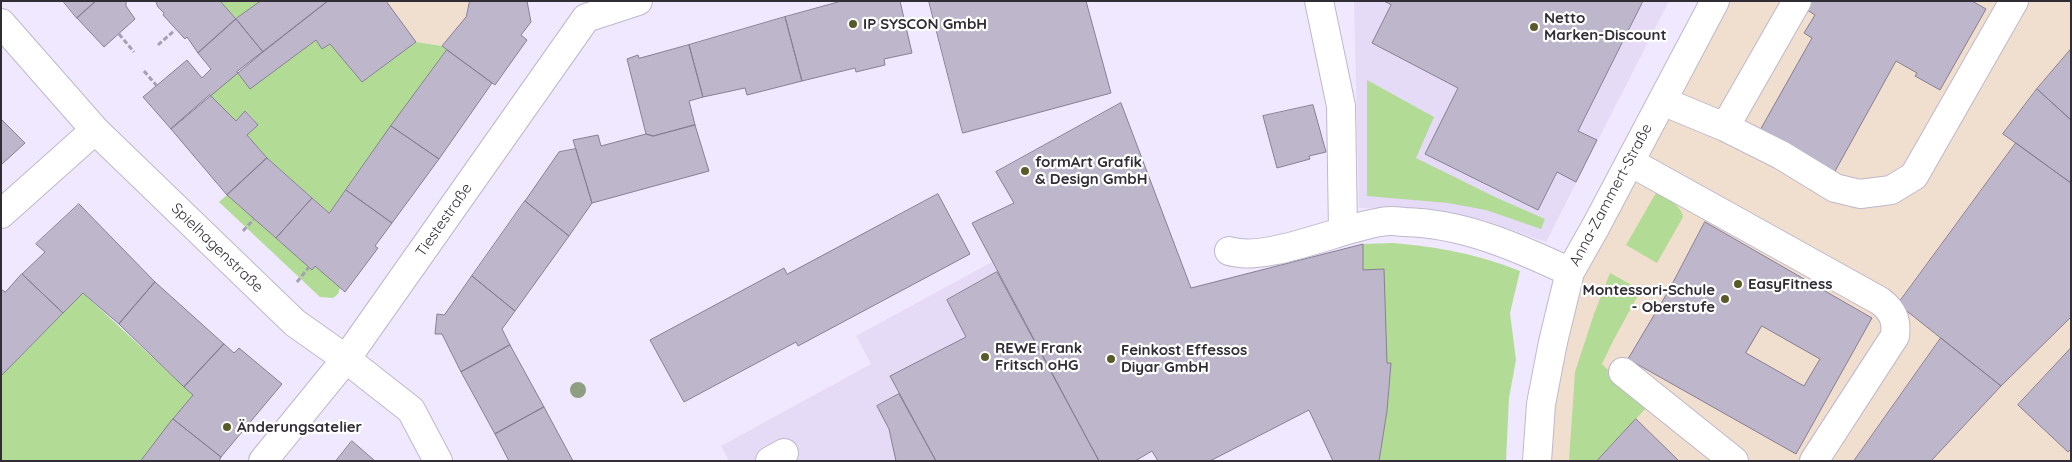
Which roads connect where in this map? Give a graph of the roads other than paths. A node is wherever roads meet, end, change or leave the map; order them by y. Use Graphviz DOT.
graph roads {
  1 [pos="638,1"];
  2 [pos="1319,1"];
  3 [pos="1715,1"];
  4 [pos="1797,1"];
  5 [pos="2014,1"];
  6 [pos="582,10"];
  7 [pos="1,23"];
  8 [pos="1662,101"];
  9 [pos="1725,127"];
  10 [pos="95,130"];
  11 [pos="1630,162"];
  12 [pos="1,214"];
  13 [pos="1342,232"];
  14 [pos="1229,251"];
  15 [pos="1570,272"];
  16 [pos="346,359"];
  17 [pos="1623,372"];
  18 [pos="262,461"];
  19 [pos="438,461"];
  20 [pos="1536,461"];
  21 [pos="1734,461"];
  22 [pos="1814,461"];
  1 -- 6 [label="street, Tiestestraße"];
  2 -- 13 [label="street"];
  3 -- 8 [label="street, Anna-Zammert-Straße"];
  4 -- 9 [label="street"];
  5 -- 9 [label="street"];
  6 -- 16 [label="street, Tiestestraße"];
  7 -- 10 [label="street, Spielhagenstraße"];
  8 -- 9 [label="street"];
  8 -- 11 [label="street, Anna-Zammert-Straße"];
  10 -- 12 [label="street"];
  10 -- 16 [label="street, Spielhagenstraße"];
  11 -- 15 [label="street, Anna-Zammert-Straße"];
  11 -- 22 [label="street"];
  13 -- 14 [label="street"];
  13 -- 15 [label="street"];
  15 -- 20 [label="street, Anna-Zammert-Straße"];
  16 -- 18 [label="street, Tiestestraße"];
  16 -- 19 [label="street, Spielhagenstraße"];
  17 -- 21 [label="street"];
}
